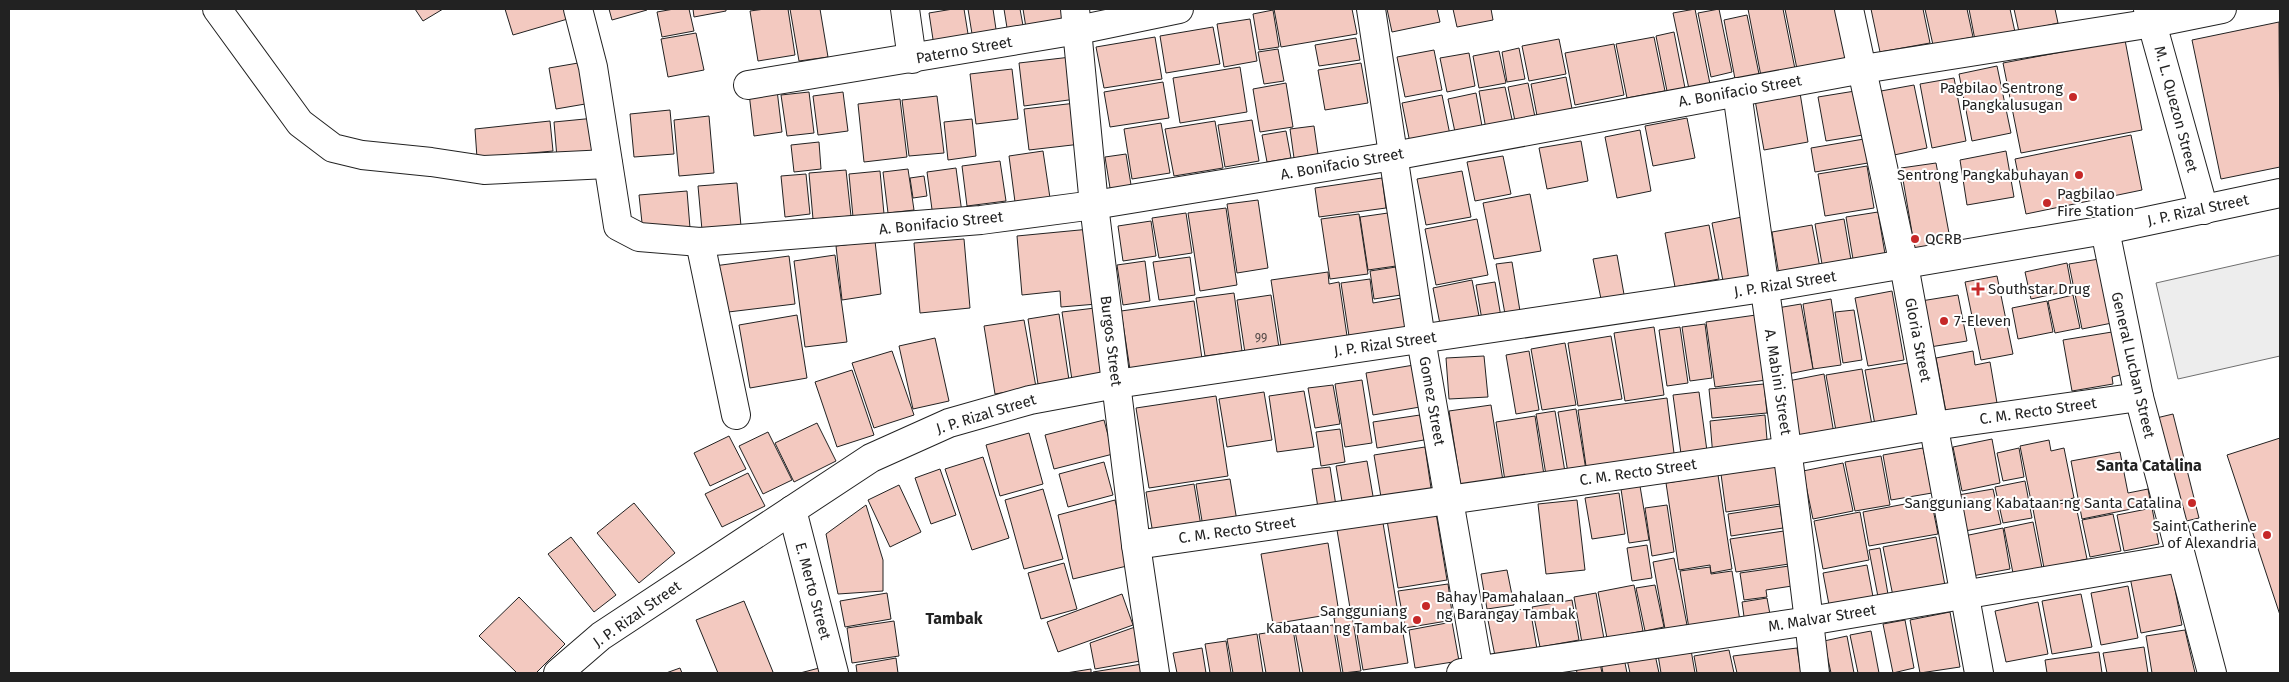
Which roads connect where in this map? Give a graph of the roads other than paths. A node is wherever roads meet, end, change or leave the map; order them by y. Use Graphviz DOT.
graph roads {
  1 [pos="217,9"];
  2 [pos="578,9"];
  3 [pos="905,9"];
  4 [pos="1179,9"];
  5 [pos="1371,9"];
  6 [pos="1849,9"];
  7 [pos="2222,9"];
  8 [pos="2150,16"];
  9 [pos="1077,19"];
  10 [pos="912,59"];
  11 [pos="1863,69"];
  12 [pos="748,85"];
  13 [pos="1737,92"];
  14 [pos="1392,156"];
  15 [pos="608,164"];
  16 [pos="2280,193"];
  17 [pos="1094,205"];
  18 [pos="2204,210"];
  19 [pos="2105,230"];
  20 [pos="700,242"];
  21 [pos="1904,265"];
  22 [pos="1763,288"];
  23 [pos="1420,339"];
  24 [pos="1116,384"];
  25 [pos="2139,398"];
  26 [pos="736,415"];
  27 [pos="1934,426"];
  28 [pos="1788,451"];
  29 [pos="1449,499"];
  30 [pos="792,510"];
  31 [pos="1136,545"];
  32 [pos="2181,558"];
  33 [pos="1964,595"];
  34 [pos="1809,621"];
  35 [pos="1473,672"];
  36 [pos="558,673"];
  37 [pos="834,673"];
  38 [pos="1155,673"];
  39 [pos="1815,673"];
  40 [pos="1979,673"];
  41 [pos="2212,673"];
  1 -- 15 [label="street"];
  2 -- 15 [label="street, A. Bonifacio Street"];
  3 -- 10 [label="street"];
  4 -- 9 [label="street, Paterno Street"];
  5 -- 14 [label="street, Gomez Street"];
  6 -- 11 [label="street, Gloria Street"];
  7 -- 8 [label="street, A. Bonifacio Street"];
  8 -- 11 [label="street, A. Bonifacio Street"];
  8 -- 18 [label="street, M. L. Quezon Street"];
  9 -- 10 [label="street, Paterno Street"];
  9 -- 17 [label="street, Burgos Street"];
  10 -- 12 [label="street, Paterno Street"];
  11 -- 13 [label="street, A. Bonifacio Street"];
  11 -- 21 [label="street, Gloria Street"];
  13 -- 14 [label="street, A. Bonifacio Street"];
  13 -- 22 [label="street, A. Mabini Street"];
  14 -- 17 [label="street, A. Bonifacio Street"];
  14 -- 23 [label="street, Gomez Street"];
  15 -- 20 [label="street, A. Bonifacio Street"];
  16 -- 18 [label="street, J. P. Rizal Street"];
  17 -- 20 [label="street, A. Bonifacio Street"];
  17 -- 24 [label="street, Burgos Street"];
  18 -- 19 [label="street, J. P. Rizal Street"];
  19 -- 21 [label="street, J. P. Rizal Street"];
  19 -- 25 [label="street, General Lucban Street"];
  20 -- 26 [label="street"];
  21 -- 22 [label="street, J. P. Rizal Street"];
  21 -- 27 [label="street, Gloria Street"];
  22 -- 23 [label="street, J. P. Rizal Street"];
  22 -- 28 [label="street, A. Mabini Street"];
  23 -- 24 [label="street, J. P. Rizal Street"];
  23 -- 29 [label="street, Gomez Street"];
  24 -- 30 [label="street, J. P. Rizal Street"];
  24 -- 31 [label="street, Burgos Street"];
  25 -- 27 [label="street, C. M. Recto Street"];
  25 -- 32 [label="street, General Lucban Street"];
  27 -- 28 [label="street, C. M. Recto Street"];
  27 -- 33 [label="street, Gloria Street"];
  28 -- 29 [label="street, C. M. Recto Street"];
  28 -- 34 [label="street, A. Mabini Street"];
  29 -- 31 [label="street, C. M. Recto Street"];
  29 -- 35 [label="street, Gomez Street"];
  30 -- 36 [label="street, J. P. Rizal Street"];
  30 -- 37 [label="street, E. Merto Street"];
  31 -- 38 [label="street, Burgos Street"];
  32 -- 33 [label="street, M. Malvar Street"];
  32 -- 41 [label="street, General Lucban Street"];
  33 -- 34 [label="street, M. Malvar Street"];
  33 -- 40 [label="street, Gloria Street"];
  34 -- 35 [label="street, M. Malvar Street"];
  34 -- 39 [label="street, A. Mabini Street"];
}
